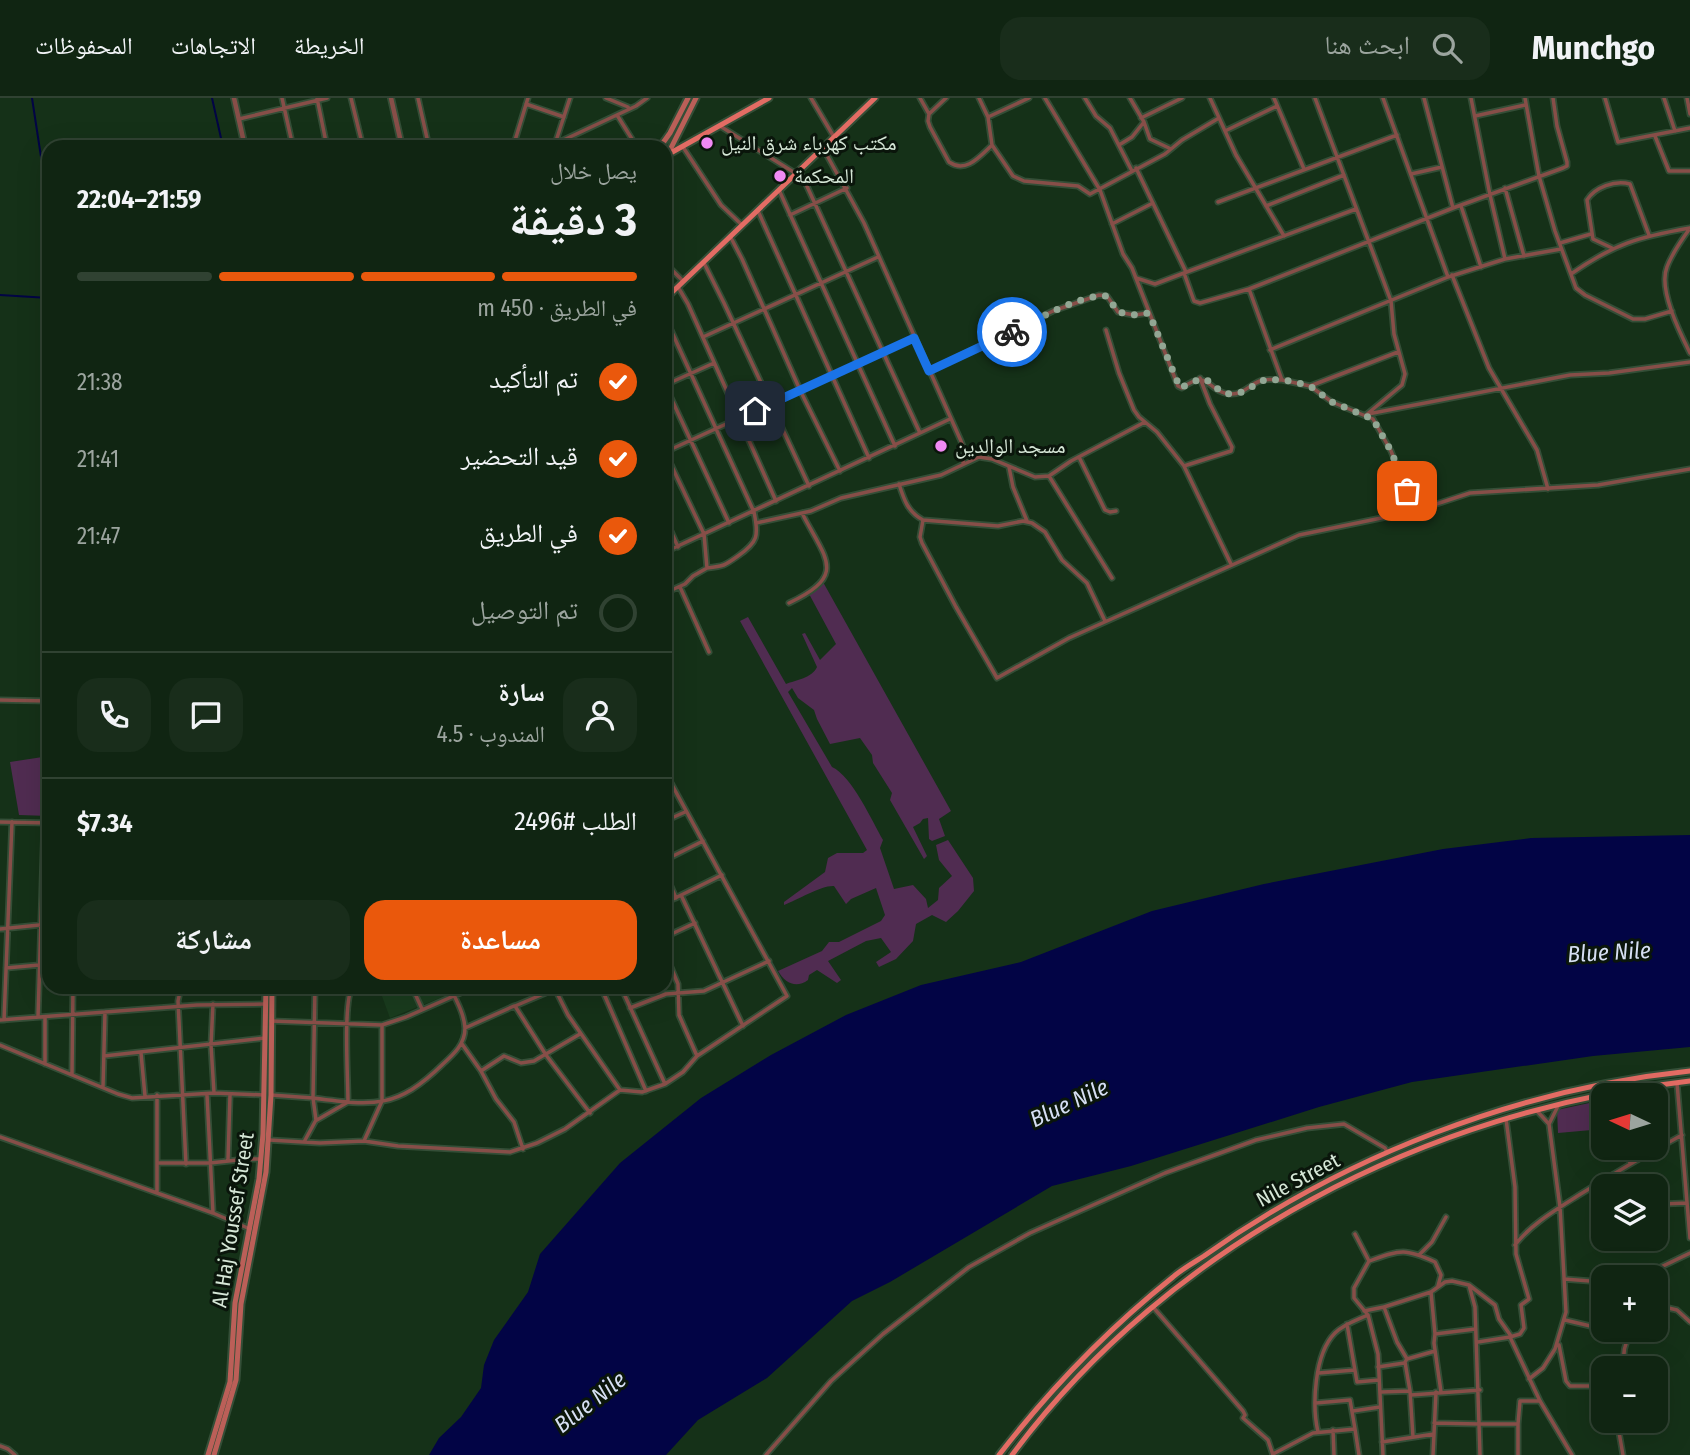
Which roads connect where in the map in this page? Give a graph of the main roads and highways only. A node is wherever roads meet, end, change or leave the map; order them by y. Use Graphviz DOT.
graph roads {
  1 [pos="688,98"];
  2 [pos="696,98"];
  3 [pos="769,98"];
  4 [pos="875,98"];
  5 [pos="665,140"];
  6 [pos="672,145"];
  7 [pos="672,153"];
  8 [pos="672,292"];
  9 [pos="266,994"];
  10 [pos="272,994"];
  11 [pos="1690,1072"];
  12 [pos="1690,1081"];
  13 [pos="1668,1085"];
  14 [pos="268,1095"];
  15 [pos="1591,1099"];
  16 [pos="1354,1167"];
  17 [pos="1339,1174"];
  18 [pos="1358,1177"];
  19 [pos="1342,1185"];
  20 [pos="1191,1264"];
  21 [pos="1178,1273"];
  22 [pos="1197,1273"];
  23 [pos="1186,1281"];
  24 [pos="208,1455"];
  25 [pos="214,1455"];
  26 [pos="999,1455"];
  27 [pos="1012,1455"];
  1 -- 5 [label="main road"];
  2 -- 6 [label="main road"];
  3 -- 7 [label="main road"];
  4 -- 8 [label="main road"];
  9 -- 14 [label="main road, Al Haj Youssef Street"];
  10 -- 14 [label="main road, Al Haj Youssef Street"];
  11 -- 16 [label="main road, Nile Street"];
  12 -- 13 [label="main road, Nile Street"];
  14 -- 24 [label="main road, Al Haj Youssef Street"];
  14 -- 25 [label="main road, Al Haj Youssef Street"];
  15 -- 18 [label="main road, Nile Street"];
  16 -- 17 [label="main road, Nile Street"];
  16 -- 18 [label="main road"];
  17 -- 19 [label="main road"];
  17 -- 20 [label="main road, Nile Street"];
  18 -- 19 [label="main road, Nile Street"];
  19 -- 22 [label="main road, Nile Street"];
  20 -- 21 [label="main road, Nile Street"];
  20 -- 22 [label="main road"];
  21 -- 23 [label="main road"];
  21 -- 26 [label="main road, Nile Street"];
  22 -- 23 [label="main road, Nile Street"];
  23 -- 27 [label="main road, Nile Street"];
}
